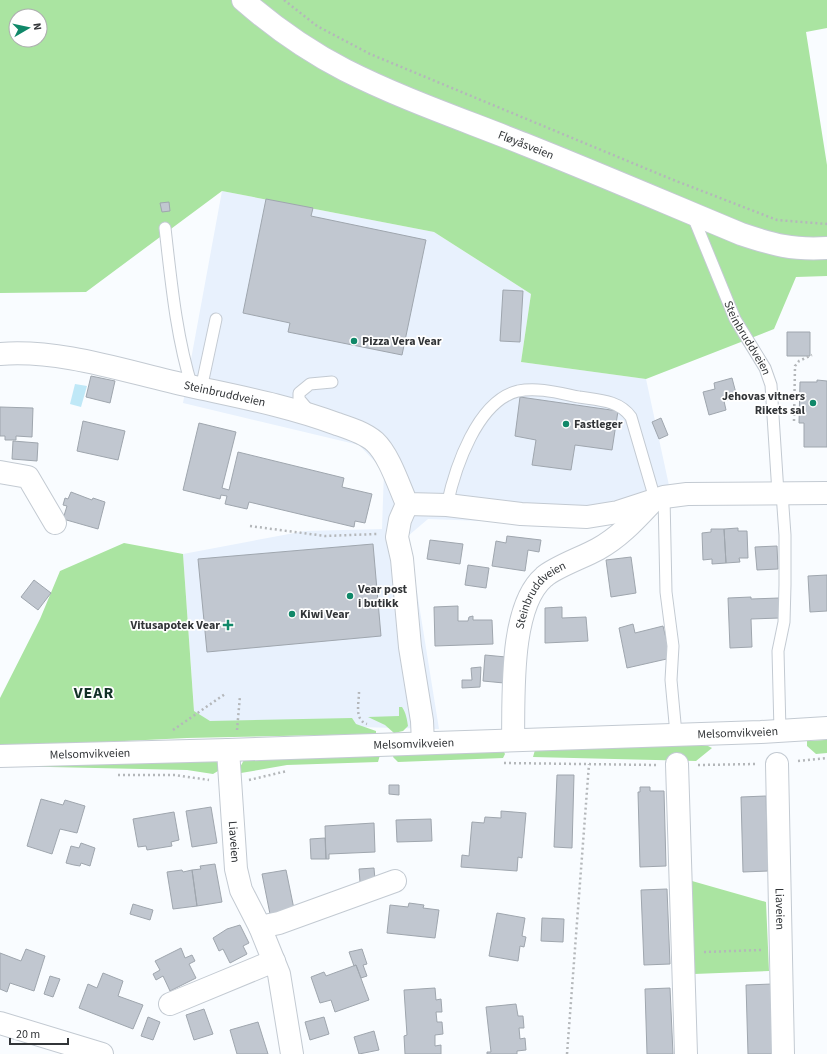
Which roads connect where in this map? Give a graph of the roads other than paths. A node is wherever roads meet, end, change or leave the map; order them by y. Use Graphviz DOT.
graph roads {
  1 [pos="243,0"];
  2 [pos="692,213"];
  3 [pos="165,228"];
  4 [pos="827,248"];
  5 [pos="216,319"];
  6 [pos="0,354"];
  7 [pos="332,382"];
  8 [pos="197,388"];
  9 [pos="312,415"];
  10 [pos="0,472"];
  11 [pos="780,493"];
  12 [pos="827,493"];
  13 [pos="660,498"];
  14 [pos="407,504"];
  15 [pos="446,505"];
  16 [pos="55,523"];
  17 [pos="827,728"];
  18 [pos="780,731"];
  19 [pos="676,734"];
  20 [pos="513,740"];
  21 [pos="423,743"];
  22 [pos="228,750"];
  23 [pos="0,756"];
  24 [pos="677,764"];
  25 [pos="777,764"];
  26 [pos="395,881"];
  27 [pos="260,927"];
  28 [pos="274,961"];
  29 [pos="170,1004"];
  30 [pos="0,1023"];
  31 [pos="102,1054"];
  32 [pos="292,1054"];
  33 [pos="686,1054"];
  34 [pos="783,1054"];
  1 -- 2 [label="street, Fløyåsveien"];
  2 -- 4 [label="street, Fløyåsveien"];
  2 -- 11 [label="lane, Steinbruddveien"];
  3 -- 8 [label="lane"];
  5 -- 8 [label="lane"];
  6 -- 8 [label="street, Steinbruddveien"];
  7 -- 9 [label="lane"];
  8 -- 9 [label="street, Steinbruddveien"];
  9 -- 14 [label="street, Steinbruddveien"];
  10 -- 16 [label="street"];
  11 -- 12 [label="street"];
  11 -- 13 [label="street"];
  11 -- 18 [label="lane, Steinbruddveien"];
  13 -- 15 [label="street"];
  13 -- 15 [label="lane"];
  13 -- 19 [label="lane"];
  13 -- 20 [label="street, Steinbruddveien"];
  14 -- 15 [label="street"];
  14 -- 21 [label="street"];
  17 -- 18 [label="street, Melsomvikveien"];
  18 -- 19 [label="street, Melsomvikveien"];
  19 -- 20 [label="street, Melsomvikveien"];
  20 -- 21 [label="street, Melsomvikveien"];
  21 -- 22 [label="street, Melsomvikveien"];
  22 -- 23 [label="street, Melsomvikveien"];
  22 -- 27 [label="street, Liaveien"];
  24 -- 33 [label="street"];
  25 -- 34 [label="street, Liaveien"];
  26 -- 27 [label="street"];
  27 -- 28 [label="street, Liaveien"];
  28 -- 29 [label="street"];
  28 -- 32 [label="street, Liaveien"];
  30 -- 31 [label="street"];
}
